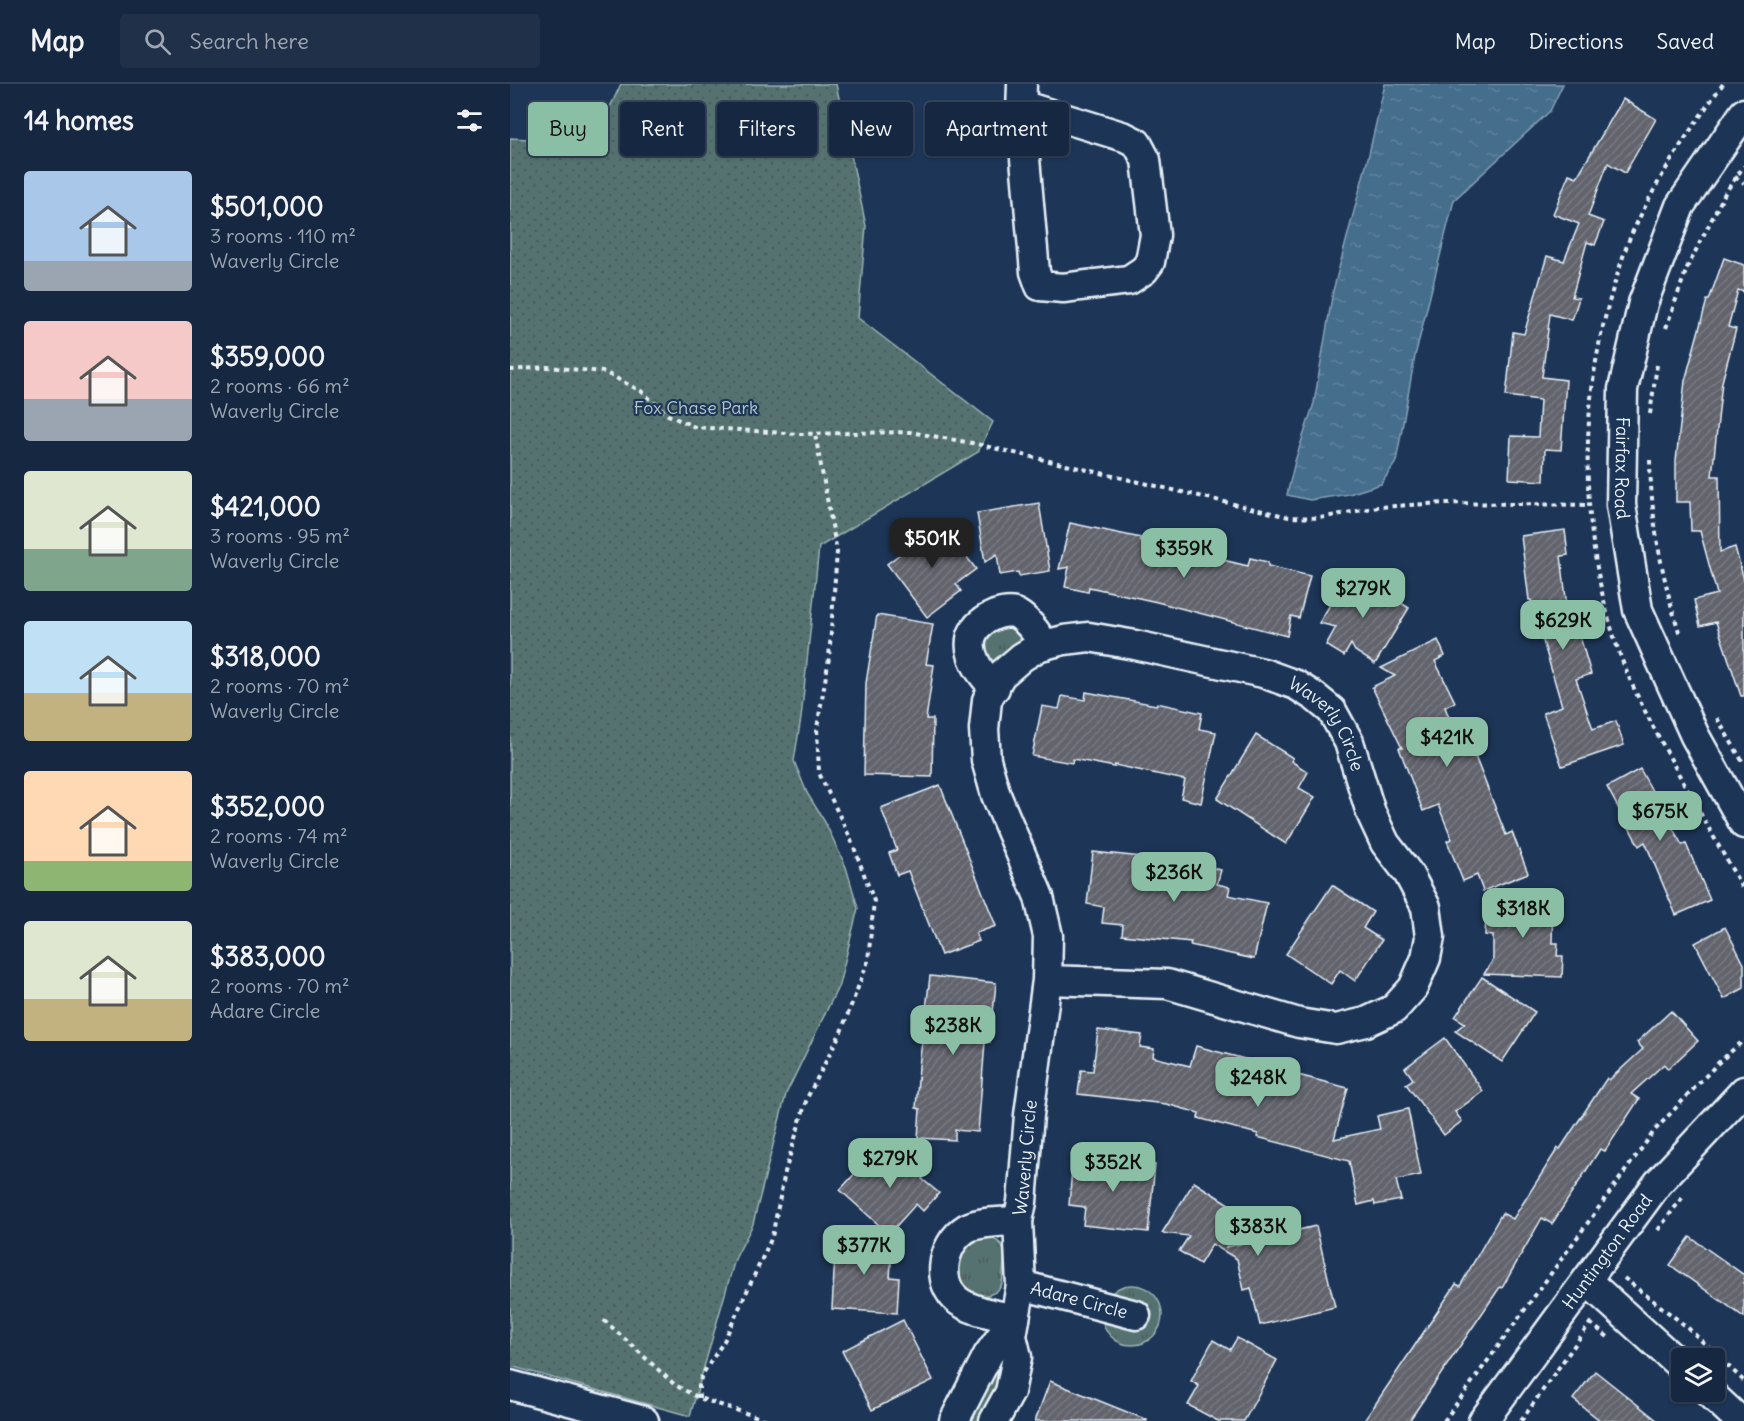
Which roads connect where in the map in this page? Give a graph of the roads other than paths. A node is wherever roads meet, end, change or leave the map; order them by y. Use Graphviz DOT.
graph roads {
  1 [pos="1022,94"];
  2 [pos="1744,113"];
  3 [pos="1733,154"];
  4 [pos="1045,645"];
  5 [pos="994,688"];
  6 [pos="1744,824"];
  7 [pos="1047,980"];
  8 [pos="1744,1091"];
  9 [pos="1018,1221"];
  10 [pos="1021,1286"];
  11 [pos="1597,1290"];
  12 [pos="1136,1315"];
  13 [pos="1013,1328"];
  14 [pos="1671,1357"];
  15 [pos="510,1385"];
  16 [pos="1720,1402"];
  17 [pos="564,1410"];
  18 [pos="644,1421"];
  19 [pos="954,1421"];
  20 [pos="994,1421"];
  21 [pos="1482,1421"];
  22 [pos="1740,1421"];
  1 -- 1 [label="street"];
  2 -- 3 [label="street, Fairfax Road"];
  3 -- 6 [label="street, Fairfax Road"];
  4 -- 5 [label="street, Waverly Circle"];
  4 -- 5 [label="street"];
  4 -- 7 [label="street, Waverly Circle"];
  5 -- 7 [label="street, Waverly Circle"];
  7 -- 9 [label="street, Waverly Circle"];
  8 -- 11 [label="street, Huntington Road"];
  9 -- 10 [label="street, Waverly Circle"];
  9 -- 13 [label="street"];
  10 -- 12 [label="street, Adare Circle"];
  10 -- 13 [label="street, Waverly Circle"];
  11 -- 14 [label="street"];
  11 -- 21 [label="street, Huntington Road"];
  13 -- 19 [label="street"];
  13 -- 20 [label="street, Waverly Circle"];
  15 -- 17 [label="street"];
  16 -- 22 [label="street"];
  17 -- 18 [label="street"];
}
